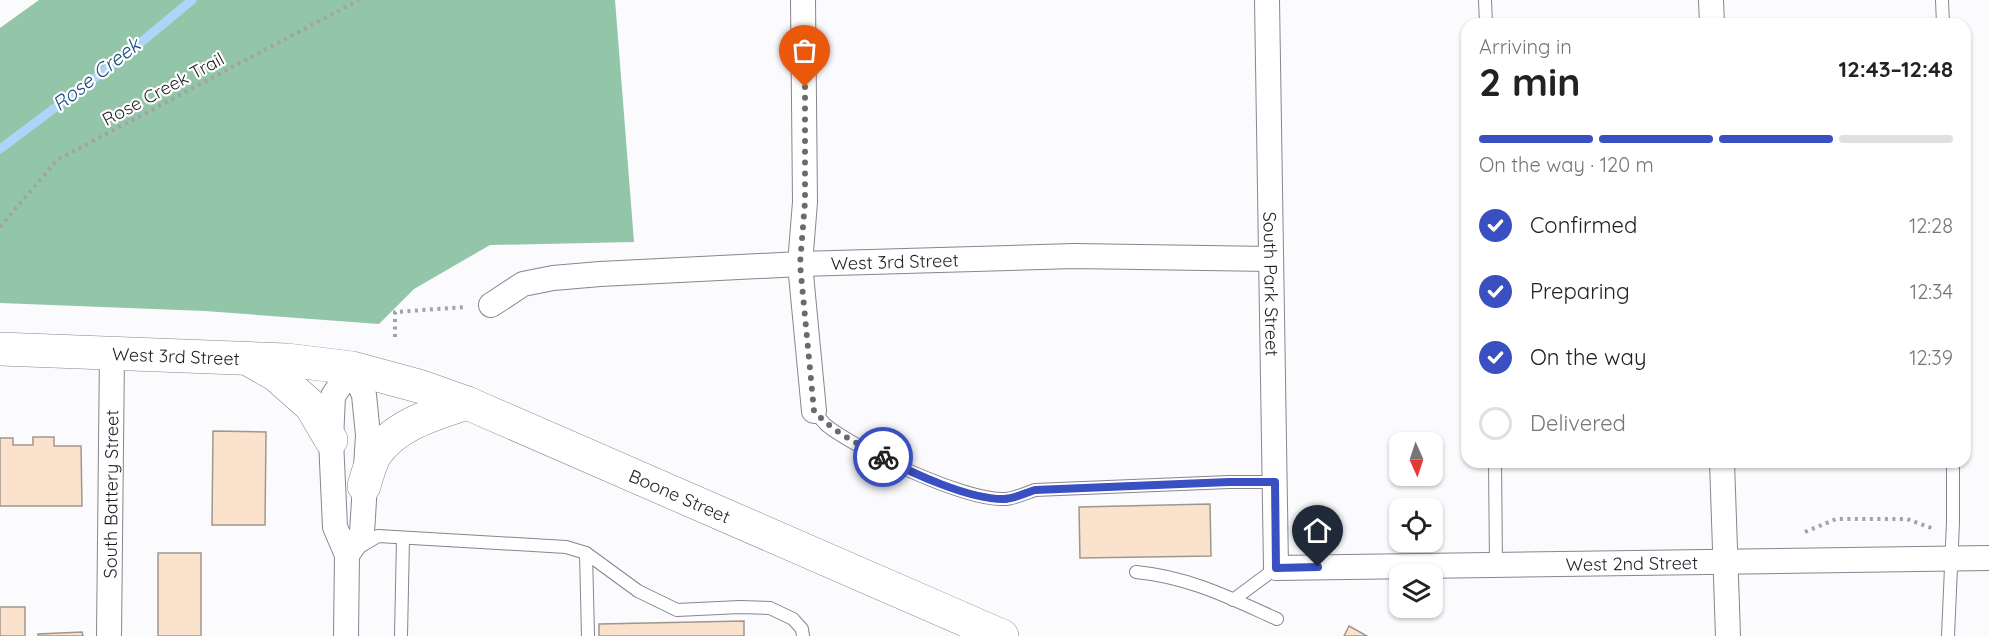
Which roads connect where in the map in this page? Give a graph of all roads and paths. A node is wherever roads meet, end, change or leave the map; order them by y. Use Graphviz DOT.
graph roads {
  1 [pos="359,0"];
  2 [pos="803,0"];
  3 [pos="1268,0"];
  4 [pos="1485,0"];
  5 [pos="1711,0"];
  6 [pos="1942,0"];
  7 [pos="1486,18"];
  8 [pos="1712,18"];
  9 [pos="1943,18"];
  10 [pos="0,227"];
  11 [pos="1271,259"];
  12 [pos="800,264"];
  13 [pos="491,305"];
  14 [pos="395,337"];
  15 [pos="0,349"];
  16 [pos="112,352"];
  17 [pos="247,358"];
  18 [pos="352,368"];
  19 [pos="467,403"];
  20 [pos="814,411"];
  21 [pos="331,440"];
  22 [pos="1495,468"];
  23 [pos="1722,468"];
  24 [pos="1953,468"];
  25 [pos="1275,482"];
  26 [pos="363,486"];
  27 [pos="1795,532"];
  28 [pos="403,538"];
  29 [pos="1951,549"];
  30 [pos="586,553"];
  31 [pos="347,555"];
  32 [pos="1989,558"];
  33 [pos="1726,562"];
  34 [pos="1496,565"];
  35 [pos="1276,568"];
  36 [pos="1136,572"];
  37 [pos="1233,600"];
  38 [pos="1277,620"];
  39 [pos="109,636"];
  40 [pos="346,636"];
  41 [pos="401,636"];
  42 [pos="588,636"];
  43 [pos="803,636"];
  44 [pos="1002,636"];
  45 [pos="1728,636"];
  46 [pos="1948,636"];
  1 -- 10 [label="path, Rose Creek Trail"];
  2 -- 12 [label="street"];
  3 -- 11 [label="street, South Park Street"];
  4 -- 7 [label="lane"];
  5 -- 8 [label="street"];
  6 -- 9 [label="lane"];
  11 -- 12 [label="street, West 3rd Street"];
  11 -- 25 [label="street, South Park Street"];
  12 -- 13 [label="street, West 3rd Street"];
  12 -- 20 [label="street"];
  13 -- 14 [label="path"];
  15 -- 16 [label="main road, West 3rd Street"];
  16 -- 17 [label="main road, West 3rd Street"];
  16 -- 39 [label="street, South Battery Street"];
  17 -- 18 [label="main road, West 3rd Street"];
  17 -- 21 [label="main road"];
  18 -- 19 [label="main road, Boone Street"];
  18 -- 21 [label="street"];
  18 -- 26 [label="street"];
  19 -- 26 [label="main road"];
  19 -- 44 [label="main road, Boone Street"];
  20 -- 25 [label="lane"];
  21 -- 31 [label="street"];
  22 -- 34 [label="lane"];
  23 -- 33 [label="street"];
  24 -- 29 [label="lane"];
  25 -- 35 [label="street, South Park Street"];
  26 -- 31 [label="street"];
  27 -- 29 [label="path"];
  28 -- 30 [label="lane"];
  28 -- 31 [label="lane"];
  28 -- 41 [label="lane"];
  29 -- 32 [label="street, West 2nd Street"];
  29 -- 33 [label="street, West 2nd Street"];
  29 -- 46 [label="lane"];
  30 -- 42 [label="lane"];
  30 -- 43 [label="lane"];
  31 -- 40 [label="street"];
  33 -- 34 [label="street, West 2nd Street"];
  33 -- 45 [label="street"];
  34 -- 35 [label="street, West 2nd Street"];
  35 -- 37 [label="lane"];
  36 -- 37 [label="lane"];
  37 -- 38 [label="lane"];
}
